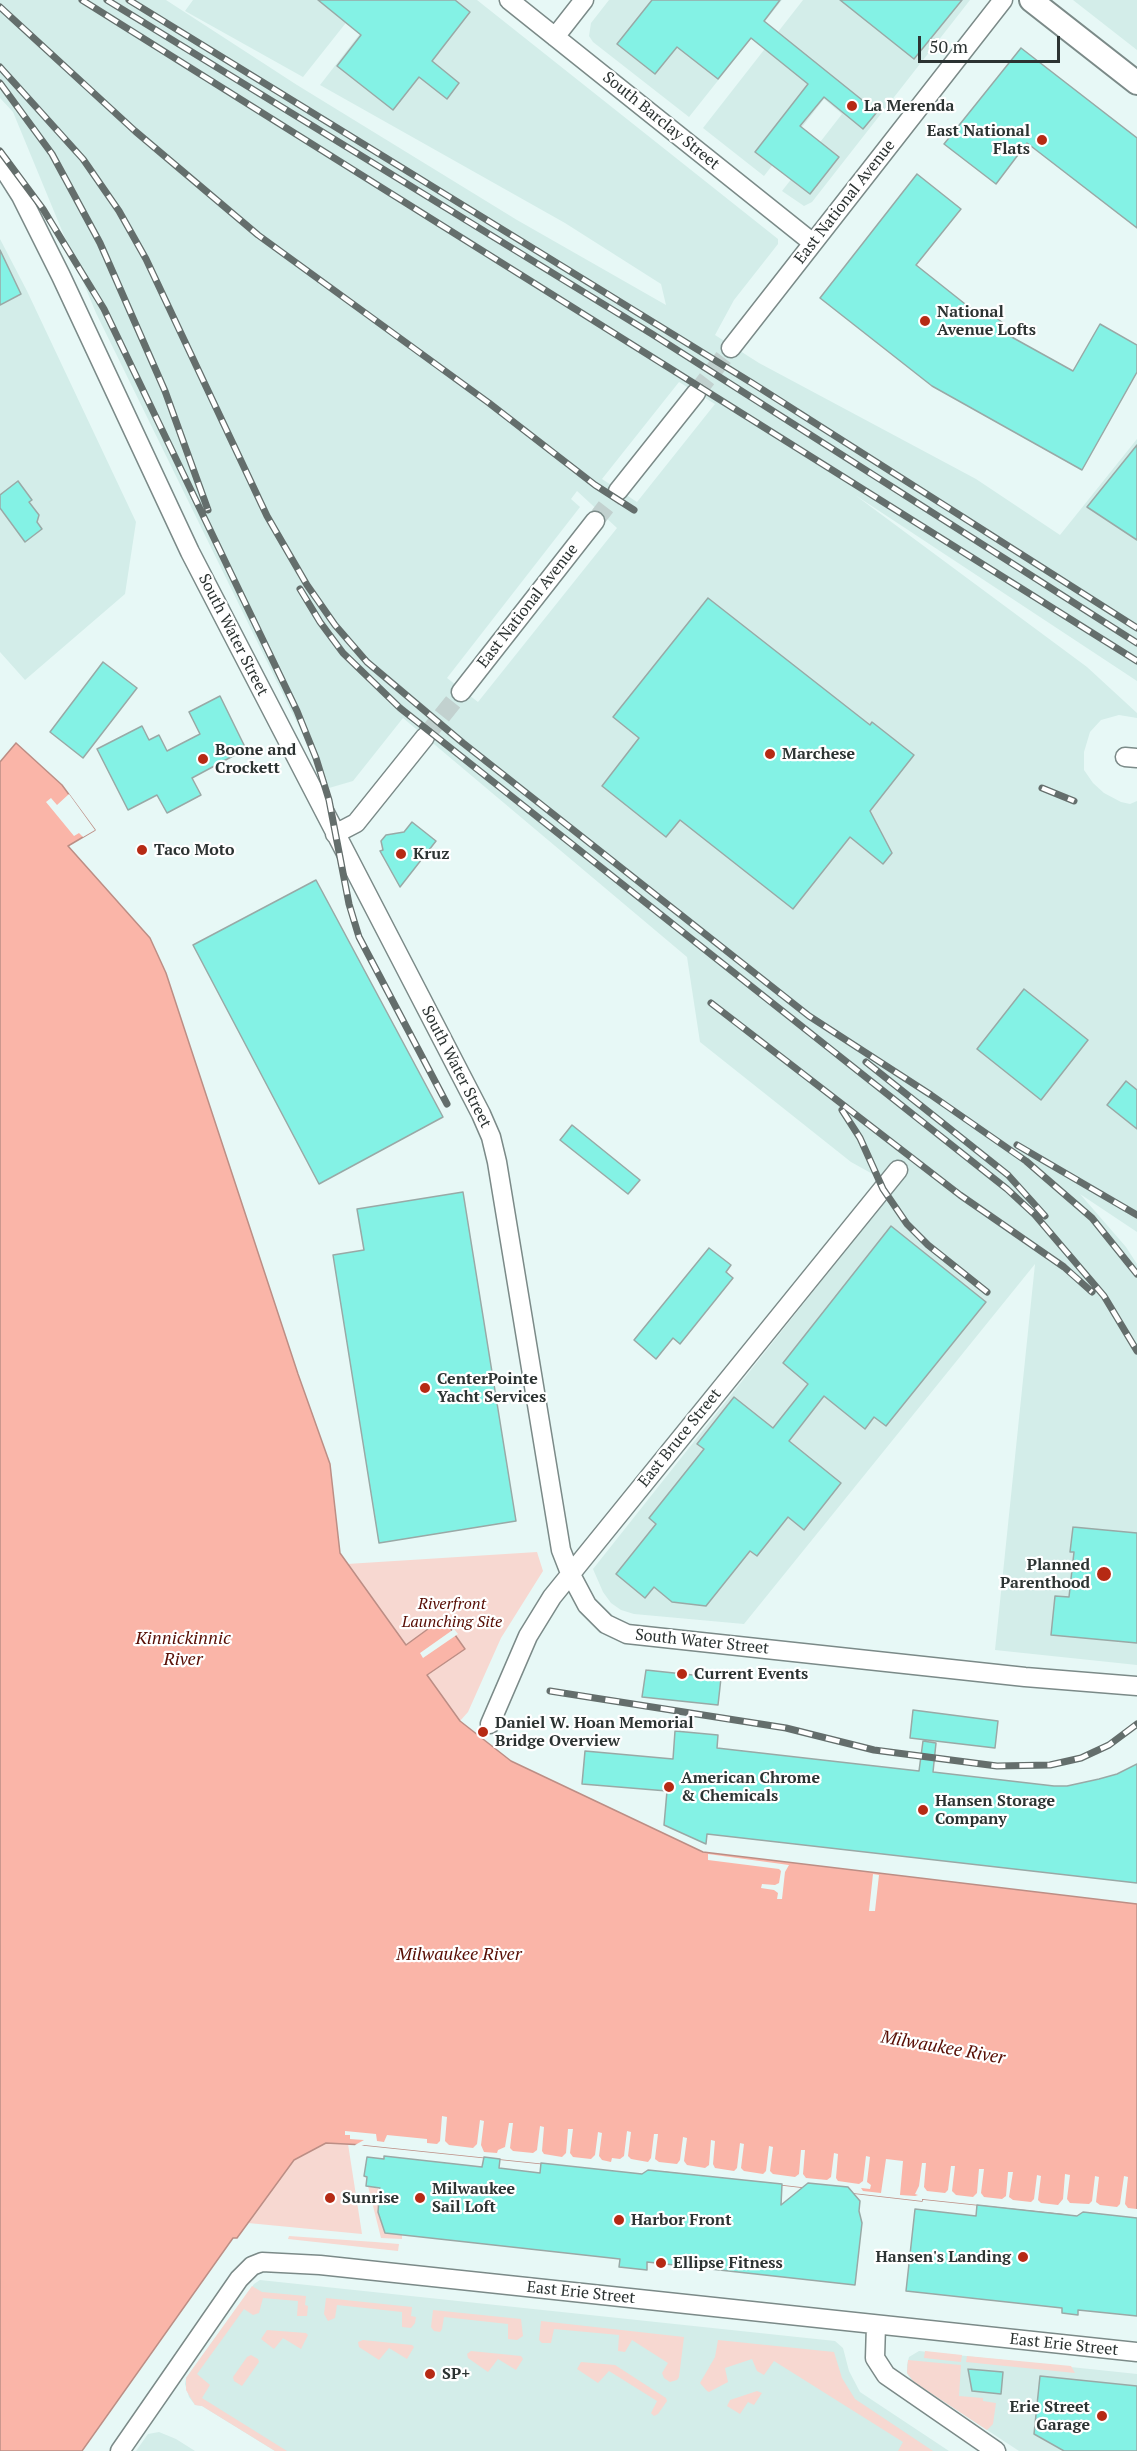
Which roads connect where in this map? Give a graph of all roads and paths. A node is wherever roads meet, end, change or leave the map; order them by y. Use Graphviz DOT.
graph roads {
  1 [pos="509,0"];
  2 [pos="584,0"];
  3 [pos="1003,0"];
  4 [pos="1031,0"];
  5 [pos="555,37"];
  6 [pos="1137,83"];
  7 [pos="0,163"];
  8 [pos="813,243"];
  9 [pos="731,348"];
  10 [pos="696,393"];
  11 [pos="618,491"];
  12 [pos="595,521"];
  13 [pos="460,692"];
  14 [pos="425,738"];
  15 [pos="335,834"];
  16 [pos="898,1170"];
  17 [pos="570,1573"];
  18 [pos="1137,1686"];
  19 [pos="490,1724"];
  20 [pos="876,2325"];
  21 [pos="1137,2352"];
  22 [pos="120,2451"];
  23 [pos="996,2451"];
  1 -- 5 [label="street, South Barclay Street"];
  2 -- 5 [label="street"];
  3 -- 8 [label="street, East National Avenue"];
  4 -- 6 [label="main road"];
  5 -- 8 [label="street, South Barclay Street"];
  7 -- 15 [label="street, South Water Street"];
  8 -- 9 [label="street, East National Avenue"];
  10 -- 11 [label="street"];
  12 -- 13 [label="street, East National Avenue"];
  14 -- 15 [label="street"];
  15 -- 17 [label="street, South Water Street"];
  16 -- 17 [label="street, East Bruce Street"];
  17 -- 18 [label="street, South Water Street"];
  17 -- 19 [label="street, East Bruce Street"];
  20 -- 21 [label="street, East Erie Street"];
  20 -- 22 [label="street, East Erie Street"];
  20 -- 23 [label="street"];
}
